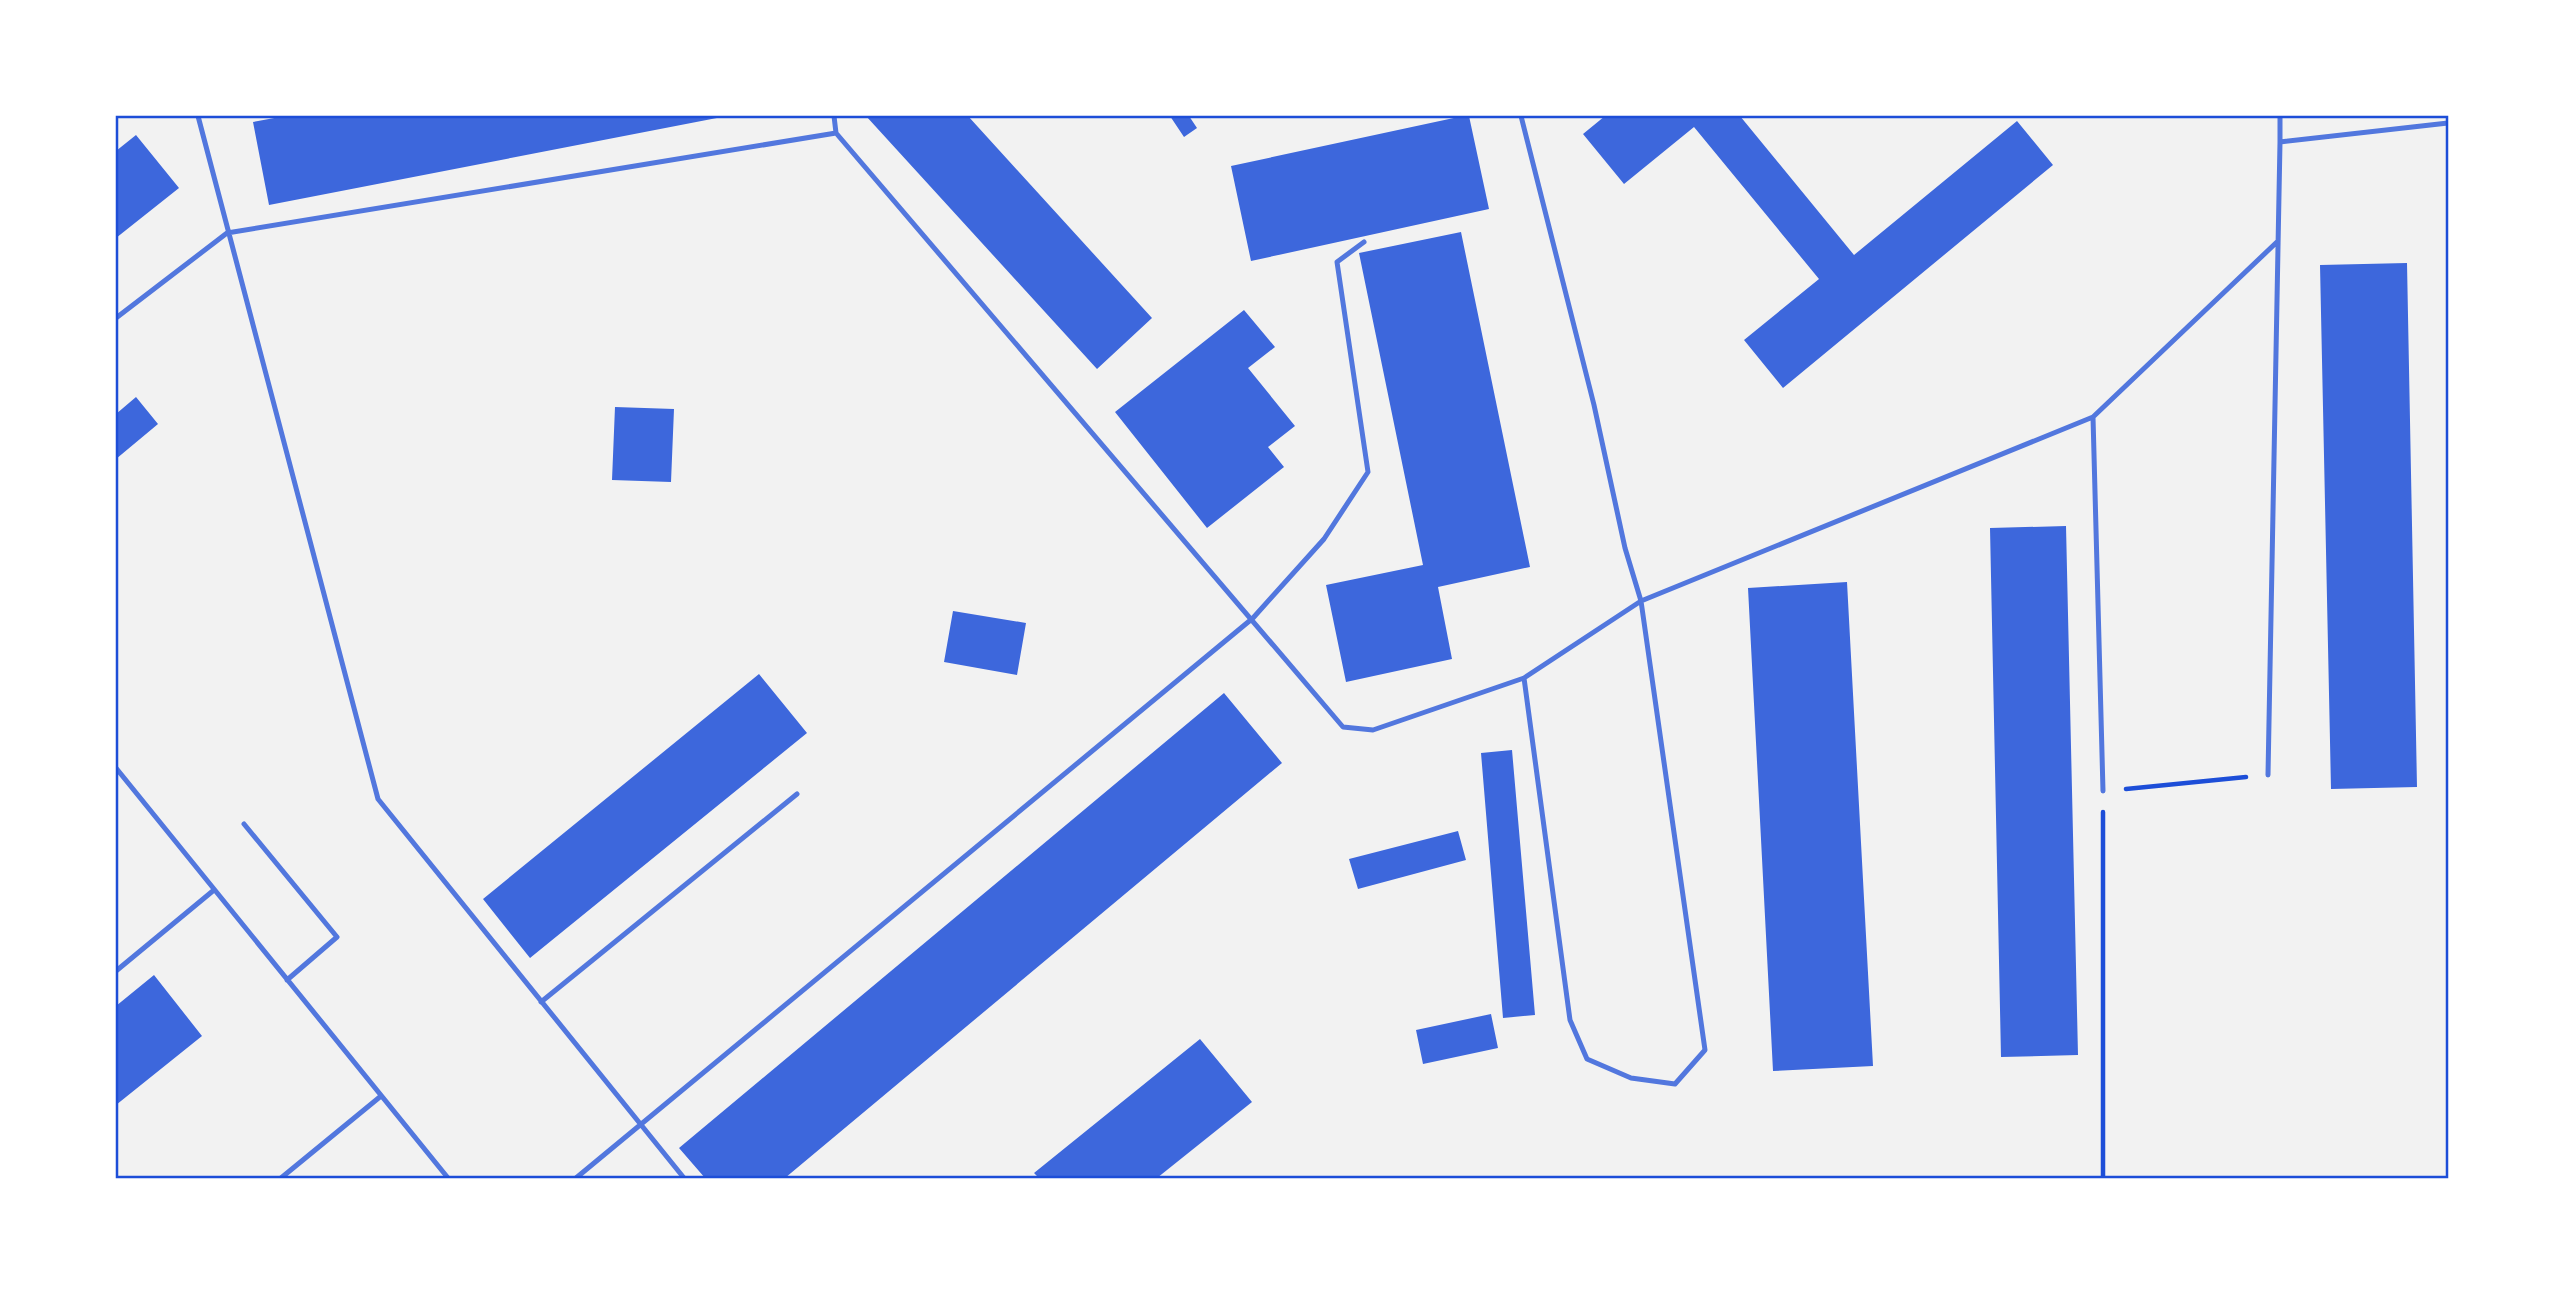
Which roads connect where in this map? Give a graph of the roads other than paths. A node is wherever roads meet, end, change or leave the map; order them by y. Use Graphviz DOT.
graph roads {
  1 [pos="198,116"];
  2 [pos="834,116"];
  3 [pos="1521,116"];
  4 [pos="2280,116"];
  5 [pos="2447,120"];
  6 [pos="836,133"];
  7 [pos="2280,142"];
  8 [pos="227,233"];
  9 [pos="2278,241"];
  10 [pos="1364,243"];
  11 [pos="116,318"];
  12 [pos="2093,417"];
  13 [pos="1641,601"];
  14 [pos="1253,618"];
  15 [pos="1524,678"];
  16 [pos="116,768"];
  17 [pos="2268,775"];
  18 [pos="2104,791"];
  19 [pos="797,794"];
  20 [pos="244,824"];
  21 [pos="214,890"];
  22 [pos="116,971"];
  23 [pos="287,980"];
  24 [pos="541,1002"];
  25 [pos="381,1096"];
  26 [pos="641,1125"];
  27 [pos="281,1178"];
  28 [pos="448,1178"];
  29 [pos="576,1178"];
  30 [pos="684,1178"];
  1 -- 8 [label="lane"];
  2 -- 6 [label="lane"];
  3 -- 13 [label="lane"];
  4 -- 7 [label="lane"];
  5 -- 7 [label="lane"];
  6 -- 8 [label="lane"];
  6 -- 14 [label="lane"];
  7 -- 9 [label="lane"];
  8 -- 11 [label="lane"];
  8 -- 24 [label="lane"];
  9 -- 12 [label="lane"];
  9 -- 17 [label="lane"];
  10 -- 14 [label="lane"];
  12 -- 13 [label="lane"];
  12 -- 18 [label="lane"];
  13 -- 15 [label="lane"];
  13 -- 15 [label="lane"];
  14 -- 15 [label="lane"];
  14 -- 26 [label="lane"];
  16 -- 21 [label="lane"];
  19 -- 24 [label="lane"];
  20 -- 23 [label="lane"];
  21 -- 22 [label="lane"];
  21 -- 23 [label="lane"];
  23 -- 25 [label="lane"];
  24 -- 26 [label="lane"];
  25 -- 27 [label="lane"];
  25 -- 28 [label="lane"];
  26 -- 29 [label="lane"];
  26 -- 30 [label="lane"];
}
